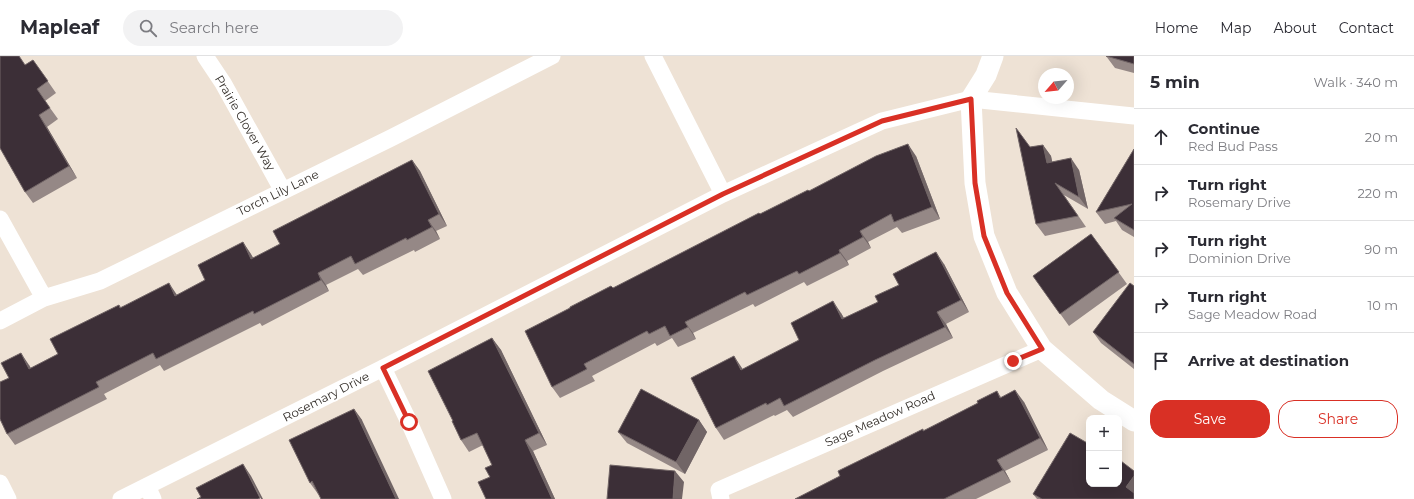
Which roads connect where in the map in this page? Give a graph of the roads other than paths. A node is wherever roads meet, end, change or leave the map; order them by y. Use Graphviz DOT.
graph roads {
  1 [pos="205,56"];
  2 [pos="552,56"];
  3 [pos="653,56"];
  4 [pos="993,56"];
  5 [pos="971,99"];
  6 [pos="1134,116"];
  7 [pos="283,191"];
  8 [pos="723,194"];
  9 [pos="0,219"];
  10 [pos="44,298"];
  11 [pos="0,320"];
  12 [pos="1042,349"];
  13 [pos="383,368"];
  14 [pos="1134,421"];
  15 [pos="0,483"];
  16 [pos="150,492"];
  17 [pos="720,495"];
  18 [pos="8,499"];
  19 [pos="121,499"];
  20 [pos="443,499"];
  1 -- 7 [label="street, Prairie Clover Way"];
  2 -- 7 [label="street, Torch Lily Lane"];
  3 -- 8 [label="street"];
  4 -- 5 [label="street"];
  5 -- 6 [label="street, Rosemary Drive"];
  5 -- 8 [label="street, Rosemary Drive"];
  5 -- 12 [label="street"];
  7 -- 10 [label="street, Torch Lily Lane"];
  8 -- 13 [label="street, Rosemary Drive"];
  9 -- 10 [label="street"];
  10 -- 11 [label="street, Torch Lily Lane"];
  12 -- 14 [label="street"];
  12 -- 17 [label="street, Sage Meadow Road"];
  13 -- 16 [label="street, Rosemary Drive"];
  13 -- 20 [label="street"];
  15 -- 18 [label="street"];
  16 -- 19 [label="street, Rosemary Drive"];
}
